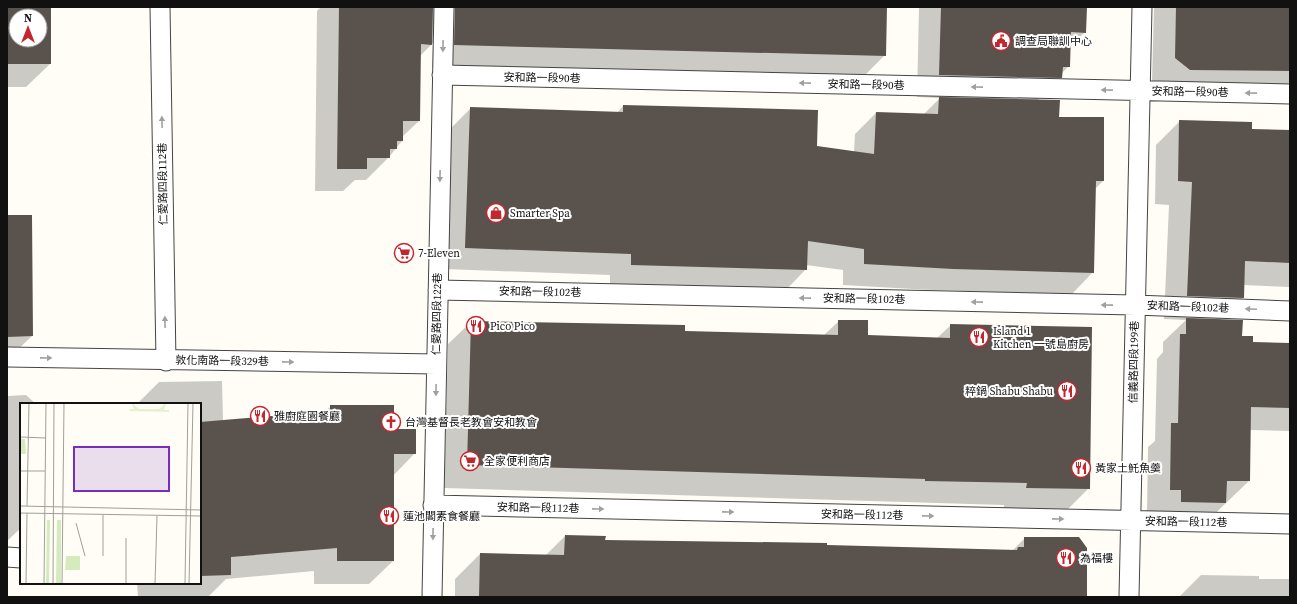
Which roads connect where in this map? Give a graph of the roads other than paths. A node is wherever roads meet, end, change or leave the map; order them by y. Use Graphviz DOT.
graph roads {
  1 [pos="160,7"];
  2 [pos="444,7"];
  3 [pos="1142,7"];
  4 [pos="442,75"];
  5 [pos="1140,91"];
  6 [pos="1290,94"];
  7 [pos="438,290"];
  8 [pos="1135,305"];
  9 [pos="1290,311"];
  10 [pos="7,357"];
  11 [pos="166,360"];
  12 [pos="436,364"];
  13 [pos="433,505"];
  14 [pos="1130,520"];
  15 [pos="1290,524"];
  16 [pos="7,557"];
  17 [pos="20,558"];
  18 [pos="432,597"];
  19 [pos="1129,597"];
  11 -- 1 [label="lane, 仁愛路四段112巷, one-way"];
  2 -- 4 [label="lane, 仁愛路四段122巷, one-way"];
  3 -- 5 [label="lane, 信義路四段199巷"];
  5 -- 4 [label="lane, 安和路一段90巷, one-way"];
  4 -- 7 [label="lane, 仁愛路四段122巷, one-way"];
  6 -- 5 [label="lane, 安和路一段90巷, one-way"];
  5 -- 8 [label="lane, 信義路四段199巷"];
  8 -- 7 [label="lane, 安和路一段102巷, one-way"];
  7 -- 12 [label="lane, 仁愛路四段122巷"];
  9 -- 8 [label="lane, 安和路一段102巷, one-way"];
  8 -- 14 [label="lane, 信義路四段199巷"];
  10 -- 11 [label="lane, 敦化南路一段329巷, one-way"];
  11 -- 12 [label="lane, 敦化南路一段329巷, one-way"];
  12 -- 13 [label="lane, 仁愛路四段122巷, one-way"];
  13 -- 14 [label="lane, 安和路一段112巷, one-way"];
  13 -- 18 [label="lane, 仁愛路四段122巷, one-way"];
  14 -- 15 [label="lane, 安和路一段112巷"];
  14 -- 19 [label="lane, 信義路四段199巷"];
  16 -- 17 [label="lane"];
}
